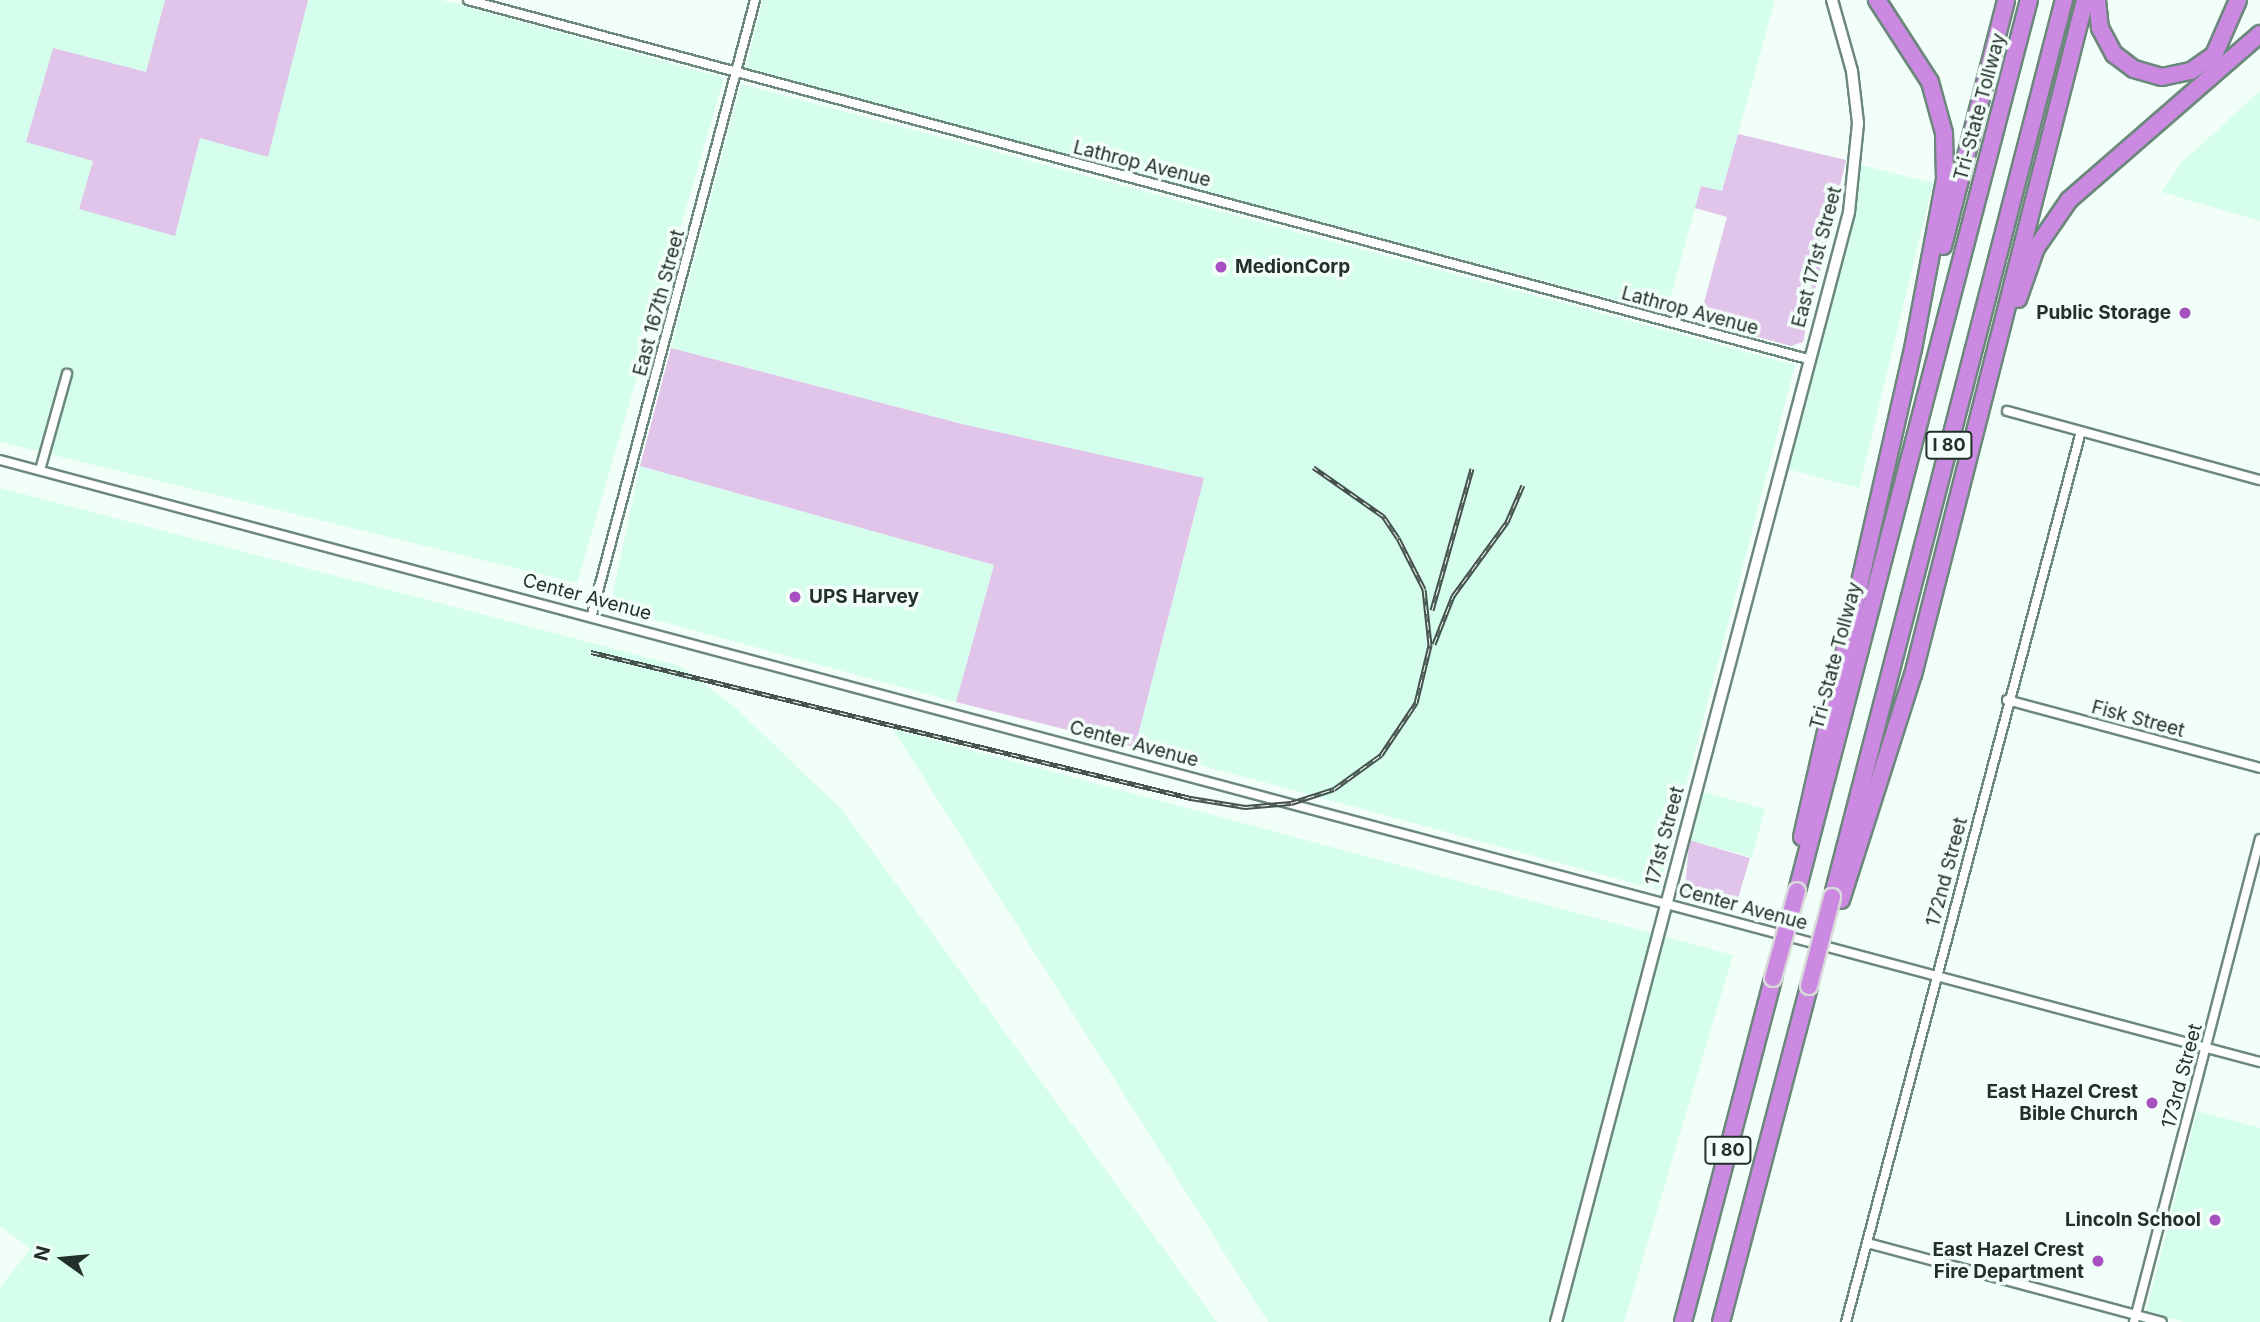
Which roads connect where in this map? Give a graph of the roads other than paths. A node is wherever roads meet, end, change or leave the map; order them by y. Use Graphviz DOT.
graph roads {
  1 [pos="468,0"];
  2 [pos="755,0"];
  3 [pos="1832,0"];
  4 [pos="1877,0"];
  5 [pos="2006,0"];
  6 [pos="2029,0"];
  7 [pos="2064,0"];
  8 [pos="2085,0"];
  9 [pos="2097,0"];
  10 [pos="2238,0"];
  11 [pos="2260,34"];
  12 [pos="735,75"];
  13 [pos="1913,349"];
  14 [pos="1808,359"];
  15 [pos="67,374"];
  16 [pos="2007,411"];
  17 [pos="2081,431"];
  18 [pos="0,460"];
  19 [pos="40,470"];
  20 [pos="2260,480"];
  21 [pos="1956,502"];
  22 [pos="592,614"];
  23 [pos="2007,701"];
  24 [pos="2260,768"];
  25 [pos="2260,839"];
  26 [pos="1797,887"];
  27 [pos="1837,899"];
  28 [pos="1665,902"];
  29 [pos="1936,977"];
  30 [pos="2205,1047"];
  31 [pos="2260,1062"];
  32 [pos="1867,1243"];
  33 [pos="2135,1318"];
  34 [pos="1556,1322"];
  35 [pos="1683,1322"];
  36 [pos="1721,1322"];
  37 [pos="1846,1322"];
  38 [pos="2162,1322"];
  1 -- 12 [label="street, Lathrop Avenue"];
  2 -- 12 [label="street, East 167th Street"];
  3 -- 14 [label="street, East 171st Street"];
  4 -- 13 [label="highway"];
  5 -- 13 [label="highway"];
  6 -- 26 [label="highway, Tri-State Tollway / I 80"];
  7 -- 27 [label="highway, I 80"];
  8 -- 21 [label="highway"];
  9 -- 10 [label="highway"];
  11 -- 21 [label="highway"];
  12 -- 14 [label="street, Lathrop Avenue"];
  12 -- 22 [label="street, East 167th Street"];
  13 -- 26 [label="highway"];
  14 -- 28 [label="street, 171st Street"];
  15 -- 19 [label="street"];
  16 -- 17 [label="street"];
  17 -- 20 [label="street"];
  17 -- 23 [label="street, 172nd Street"];
  18 -- 19 [label="street, Center Avenue"];
  19 -- 22 [label="street, Center Avenue"];
  21 -- 27 [label="highway"];
  22 -- 28 [label="street, Center Avenue"];
  23 -- 24 [label="street, Fisk Street"];
  23 -- 29 [label="street, 172nd Street"];
  25 -- 30 [label="street, 173rd Street"];
  26 -- 35 [label="highway, Tri-State Tollway / I 80, bridge"];
  27 -- 36 [label="highway, I 80, bridge"];
  28 -- 29 [label="street, Center Avenue"];
  28 -- 34 [label="street, 171st Street"];
  29 -- 30 [label="street, Center Avenue"];
  29 -- 32 [label="street, 172nd Street"];
  30 -- 31 [label="street, Center Avenue"];
  30 -- 33 [label="street, 173rd Street"];
  32 -- 33 [label="street"];
  32 -- 37 [label="street, 172nd Street"];
  33 -- 38 [label="street"];
}
